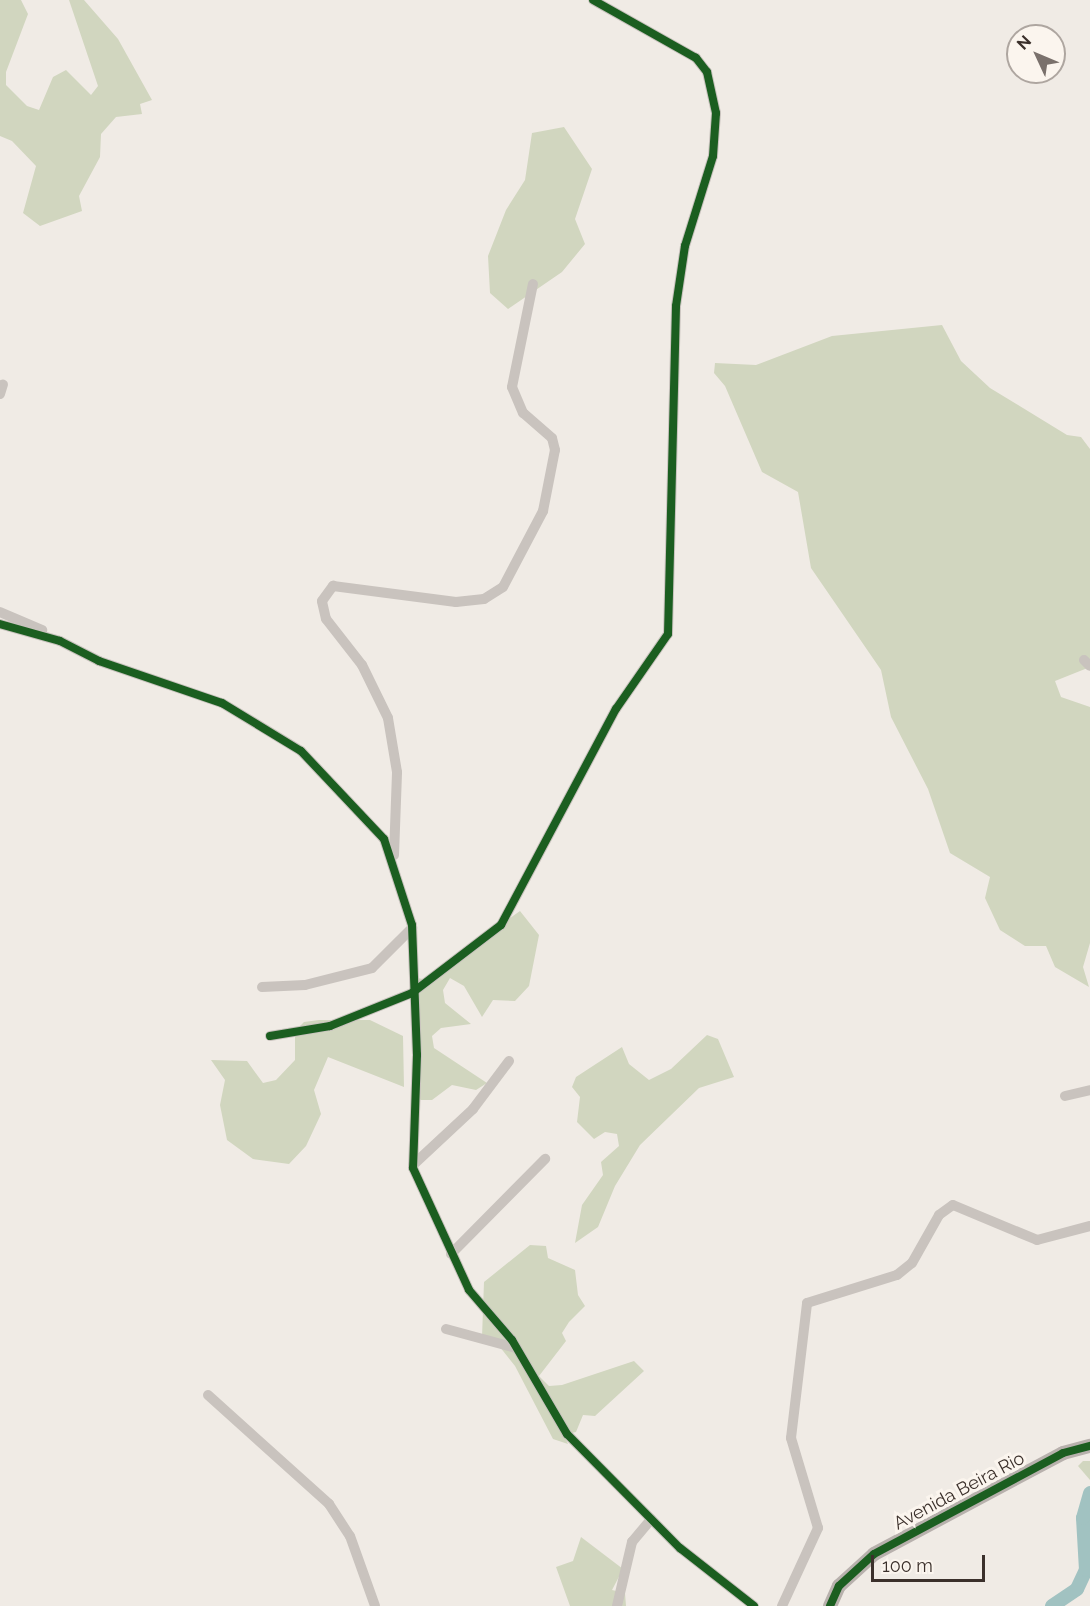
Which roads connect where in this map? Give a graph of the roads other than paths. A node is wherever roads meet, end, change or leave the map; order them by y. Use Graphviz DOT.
graph roads {
  1 [pos="593,0"];
  2 [pos="533,284"];
  3 [pos="0,612"];
  4 [pos="0,624"];
  5 [pos="60,641"];
  6 [pos="394,859"];
  7 [pos="412,928"];
  8 [pos="262,987"];
  9 [pos="412,993"];
  10 [pos="270,1036"];
  11 [pos="509,1061"];
  12 [pos="1090,1090"];
  13 [pos="1065,1096"];
  14 [pos="545,1159"];
  15 [pos="412,1164"];
  16 [pos="1090,1226"];
  17 [pos="451,1254"];
  18 [pos="446,1329"];
  19 [pos="516,1348"];
  20 [pos="208,1395"];
  21 [pos="1090,1446"];
  22 [pos="651,1519"];
  23 [pos="375,1606"];
  24 [pos="617,1606"];
  25 [pos="754,1606"];
  26 [pos="782,1606"];
  27 [pos="830,1606"];
  1 -- 9 [label="street"];
  2 -- 6 [label="street"];
  3 -- 5 [label="street"];
  4 -- 5 [label="street"];
  5 -- 6 [label="street"];
  6 -- 7 [label="street"];
  7 -- 8 [label="street"];
  7 -- 9 [label="street"];
  9 -- 10 [label="street"];
  9 -- 15 [label="street"];
  11 -- 15 [label="street"];
  12 -- 13 [label="street"];
  14 -- 17 [label="street"];
  15 -- 17 [label="street"];
  16 -- 26 [label="street"];
  17 -- 19 [label="street"];
  18 -- 19 [label="street"];
  19 -- 22 [label="street"];
  20 -- 23 [label="street"];
  21 -- 27 [label="main road, Avenida Beira Rio"];
  22 -- 24 [label="street"];
  22 -- 25 [label="street"];
}
